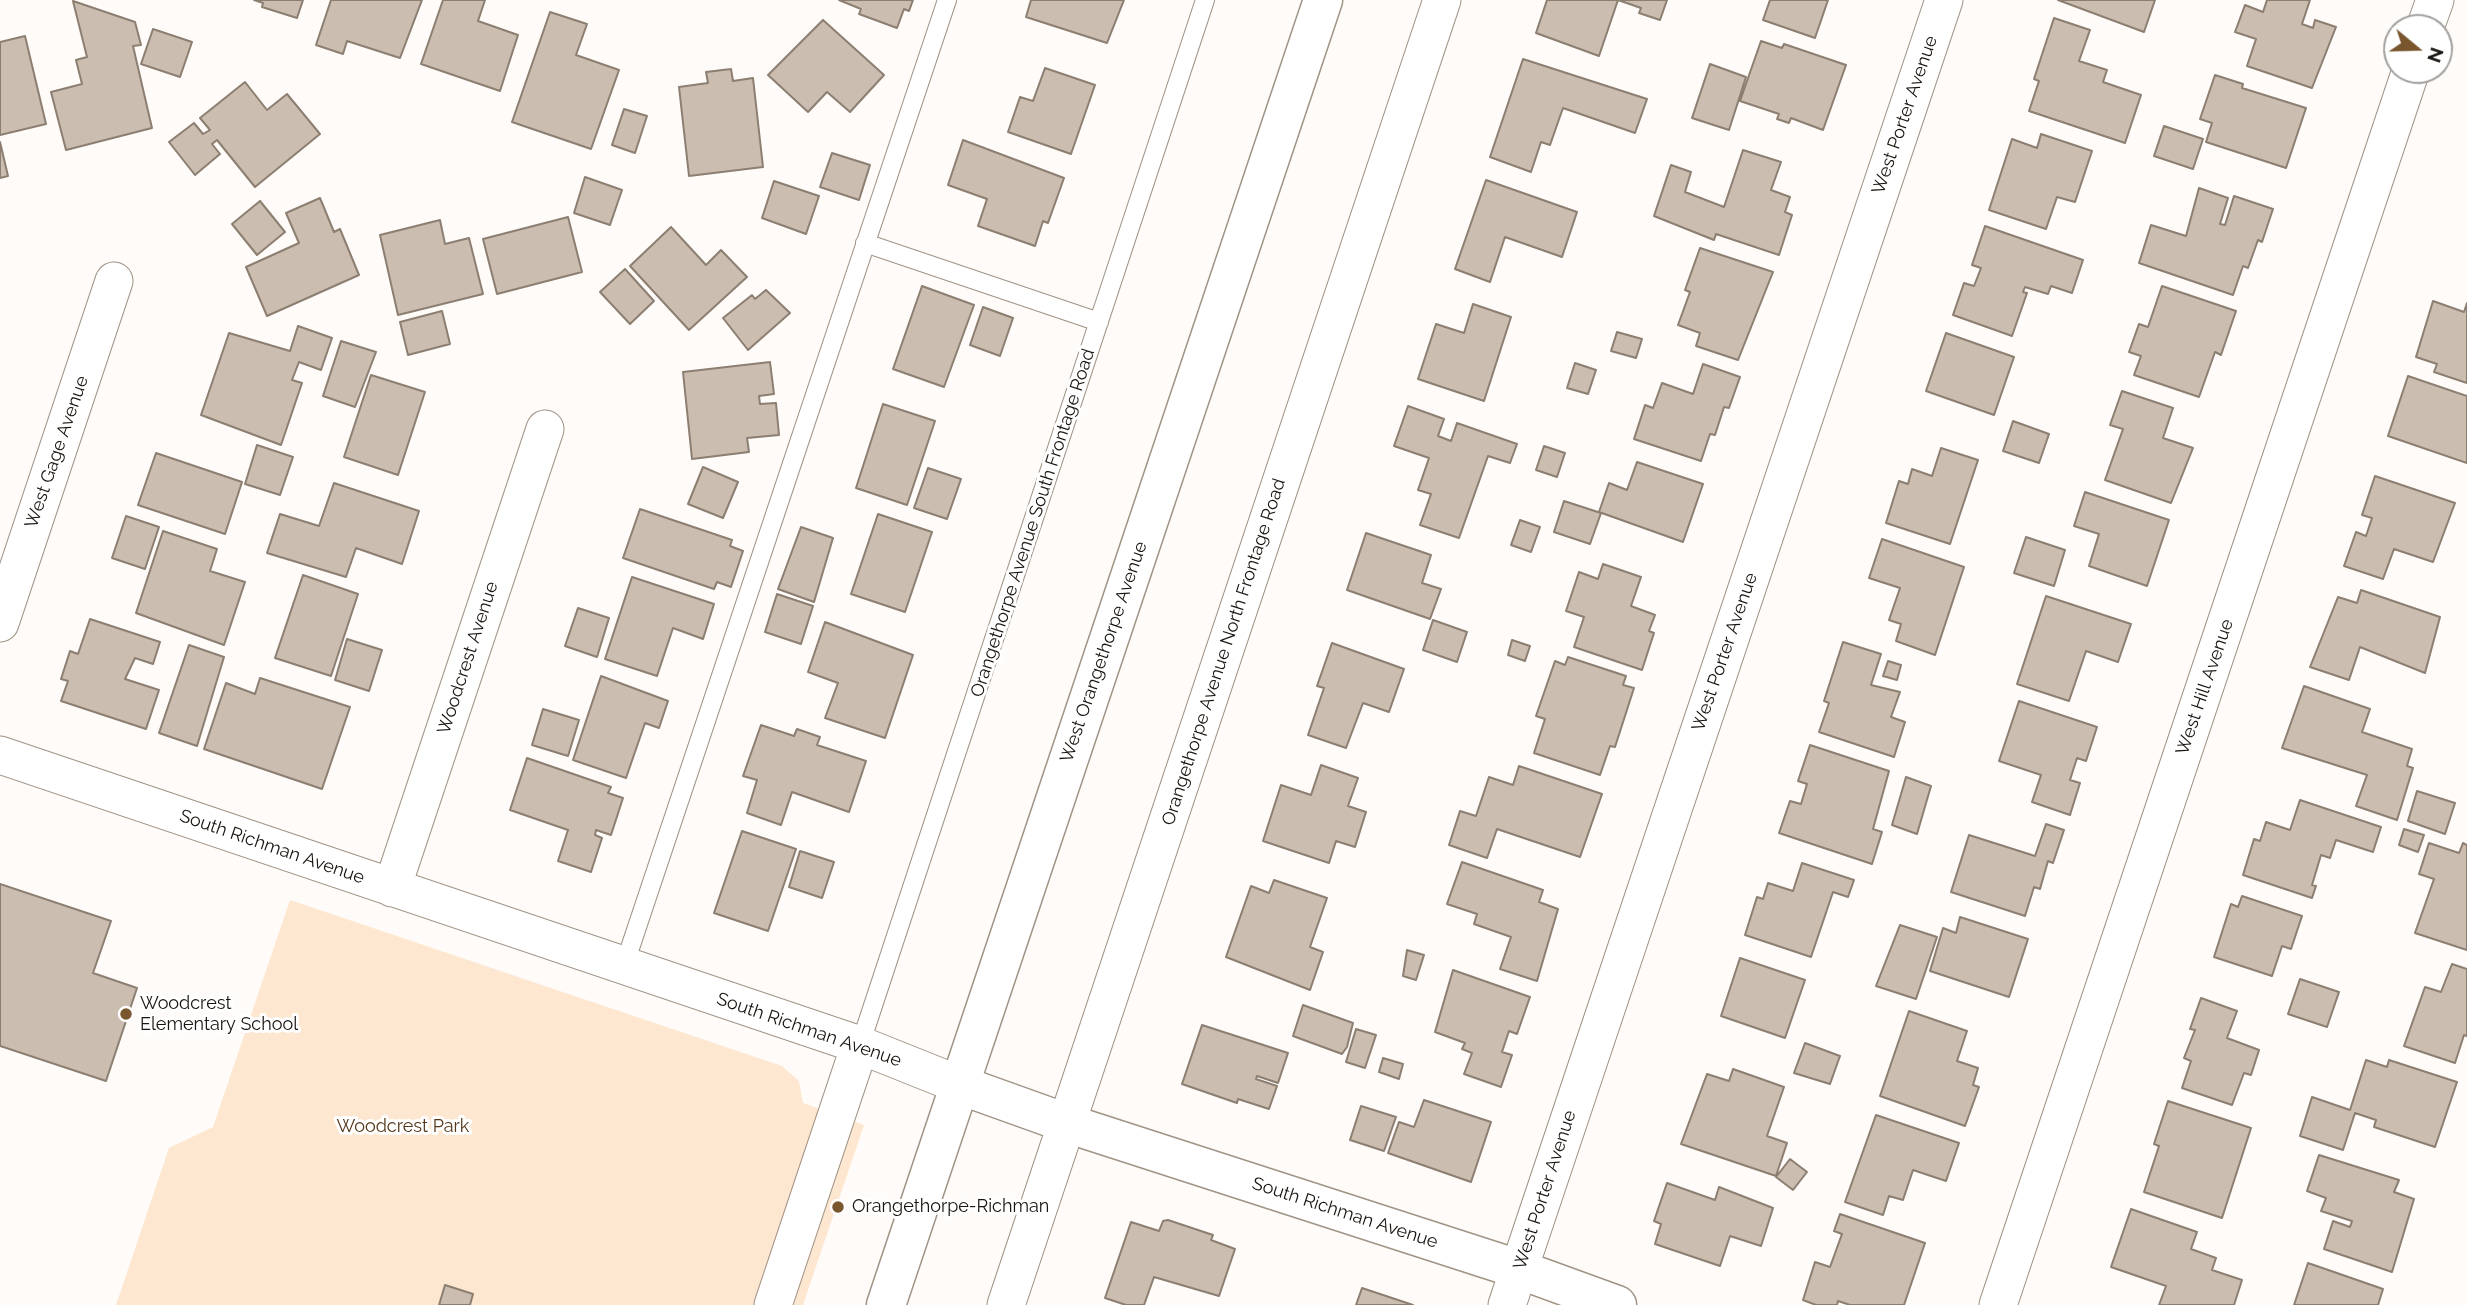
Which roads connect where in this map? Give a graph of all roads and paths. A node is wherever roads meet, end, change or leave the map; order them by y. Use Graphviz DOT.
graph roads {
  1 [pos="947,0"];
  2 [pos="1205,0"];
  3 [pos="1323,0"];
  4 [pos="1442,0"];
  5 [pos="1944,0"];
  6 [pos="2406,84"];
  7 [pos="865,243"];
  8 [pos="114,281"];
  9 [pos="1099,322"];
  10 [pos="545,429"];
  11 [pos="0,623"];
  12 [pos="0,755"];
  13 [pos="392,888"];
  14 [pos="624,966"];
  15 [pos="860,1045"];
  16 [pos="960,1085"];
  17 [pos="1066,1123"];
  18 [pos="1518,1269"];
  19 [pos="773,1305"];
  20 [pos="886,1305"];
  21 [pos="1006,1305"];
  22 [pos="1507,1305"];
  23 [pos="1617,1305"];
  24 [pos="1998,1305"];
  1 -- 7 [label="lane"];
  2 -- 9 [label="lane, Orangethorpe Avenue South Frontage Road"];
  3 -- 16 [label="main road, West Orangethorpe Avenue"];
  4 -- 17 [label="street, Orangethorpe Avenue North Frontage Road"];
  5 -- 18 [label="street, West Porter Avenue"];
  6 -- 24 [label="street, West Hill Avenue"];
  7 -- 9 [label="lane"];
  7 -- 14 [label="lane"];
  8 -- 11 [label="street, West Gage Avenue"];
  9 -- 15 [label="lane, Orangethorpe Avenue South Frontage Road"];
  10 -- 13 [label="street, Woodcrest Avenue"];
  12 -- 13 [label="street, South Richman Avenue"];
  13 -- 14 [label="street, South Richman Avenue"];
  14 -- 15 [label="street, South Richman Avenue"];
  15 -- 16 [label="street, South Richman Avenue"];
  15 -- 19 [label="street"];
  16 -- 17 [label="main road, South Richman Avenue"];
  16 -- 20 [label="main road, West Orangethorpe Avenue"];
  17 -- 18 [label="main road, South Richman Avenue"];
  17 -- 21 [label="street, Orangethorpe Avenue North Frontage Road"];
  18 -- 22 [label="street, West Porter Avenue"];
  18 -- 23 [label="main road, South Richman Avenue"];
}
